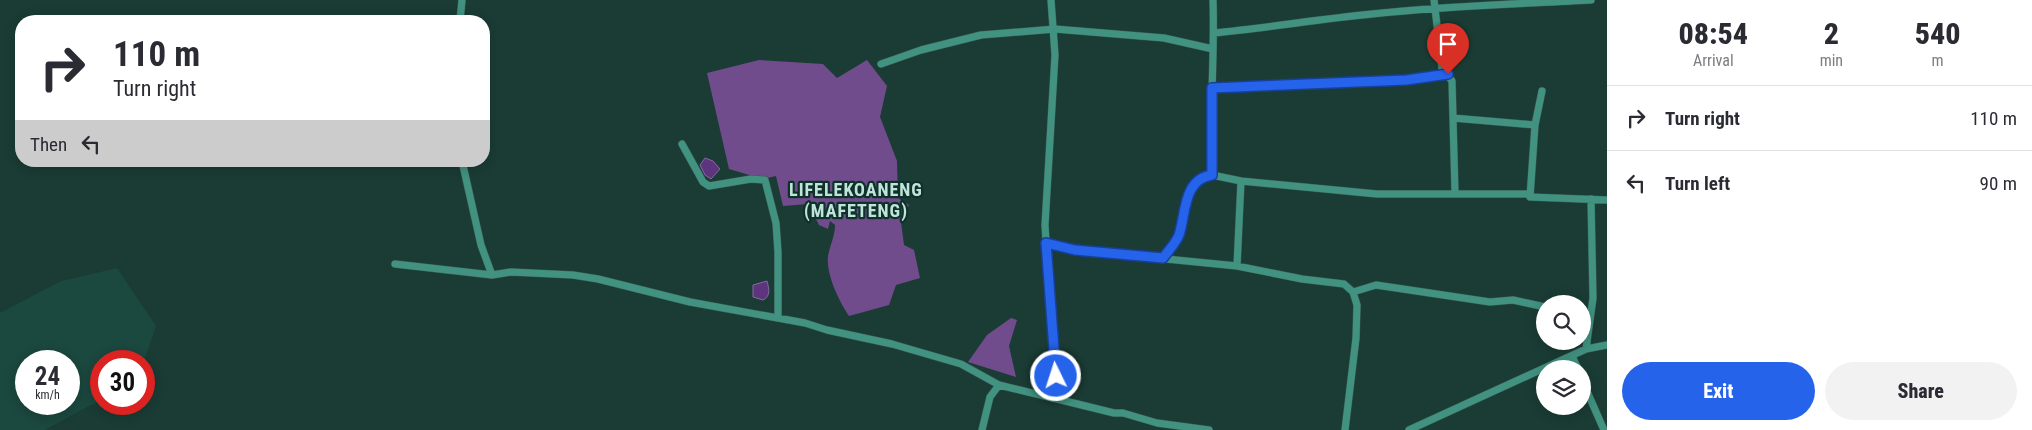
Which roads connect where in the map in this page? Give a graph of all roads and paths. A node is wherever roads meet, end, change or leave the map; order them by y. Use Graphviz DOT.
graph roads {
  1 [pos="462,0"];
  2 [pos="1213,0"];
  3 [pos="1434,0"];
  4 [pos="1591,0"];
  5 [pos="1052,1"];
  6 [pos="1435,8"];
  7 [pos="461,15"];
  8 [pos="1055,29"];
  9 [pos="1214,33"];
  10 [pos="1213,49"];
  11 [pos="881,64"];
  12 [pos="1448,74"];
  13 [pos="1212,88"];
  14 [pos="1542,91"];
  15 [pos="1453,118"];
  16 [pos="1534,125"];
  17 [pos="682,144"];
  18 [pos="463,167"];
  19 [pos="1212,175"];
  20 [pos="1241,181"];
  21 [pos="1455,193"];
  22 [pos="1530,194"];
  23 [pos="1591,199"];
  24 [pos="1607,200"];
  25 [pos="1046,243"];
  26 [pos="1163,258"];
  27 [pos="395,264"];
  28 [pos="1237,266"];
  29 [pos="492,275"];
  30 [pos="1353,292"];
  31 [pos="1591,301"];
  32 [pos="1536,305"];
  33 [pos="778,318"];
  34 [pos="1607,345"];
  35 [pos="1591,348"];
  36 [pos="1584,350"];
  37 [pos="1572,356"];
  38 [pos="1574,360"];
  39 [pos="999,386"];
  40 [pos="1053,398"];
  41 [pos="1591,400"];
  42 [pos="982,430"];
  43 [pos="1209,430"];
  44 [pos="1345,430"];
  45 [pos="1409,430"];
  46 [pos="1604,430"];
  1 -- 7 [label="street"];
  2 -- 9 [label="street"];
  3 -- 6 [label="street"];
  4 -- 6 [label="street"];
  5 -- 8 [label="street"];
  6 -- 9 [label="street"];
  6 -- 12 [label="street"];
  8 -- 10 [label="street"];
  8 -- 11 [label="street"];
  8 -- 25 [label="street"];
  9 -- 10 [label="street"];
  10 -- 13 [label="street"];
  12 -- 13 [label="street"];
  12 -- 15 [label="street"];
  13 -- 19 [label="street"];
  14 -- 16 [label="street"];
  15 -- 16 [label="street"];
  15 -- 21 [label="street"];
  16 -- 22 [label="street"];
  17 -- 33 [label="street"];
  18 -- 29 [label="street"];
  19 -- 20 [label="street"];
  19 -- 26 [label="street"];
  20 -- 21 [label="street"];
  20 -- 28 [label="street"];
  21 -- 22 [label="street"];
  22 -- 23 [label="street"];
  23 -- 24 [label="street"];
  23 -- 31 [label="street"];
  25 -- 26 [label="street"];
  25 -- 40 [label="street"];
  26 -- 28 [label="street"];
  27 -- 29 [label="street"];
  28 -- 30 [label="street"];
  29 -- 33 [label="street"];
  30 -- 32 [label="street"];
  30 -- 44 [label="street"];
  33 -- 39 [label="street"];
  34 -- 35 [label="street"];
  36 -- 37 [label="street"];
  37 -- 38 [label="street"];
  37 -- 45 [label="street"];
  39 -- 40 [label="street"];
  39 -- 42 [label="street"];
  40 -- 43 [label="street"];
  41 -- 46 [label="street"];
}
